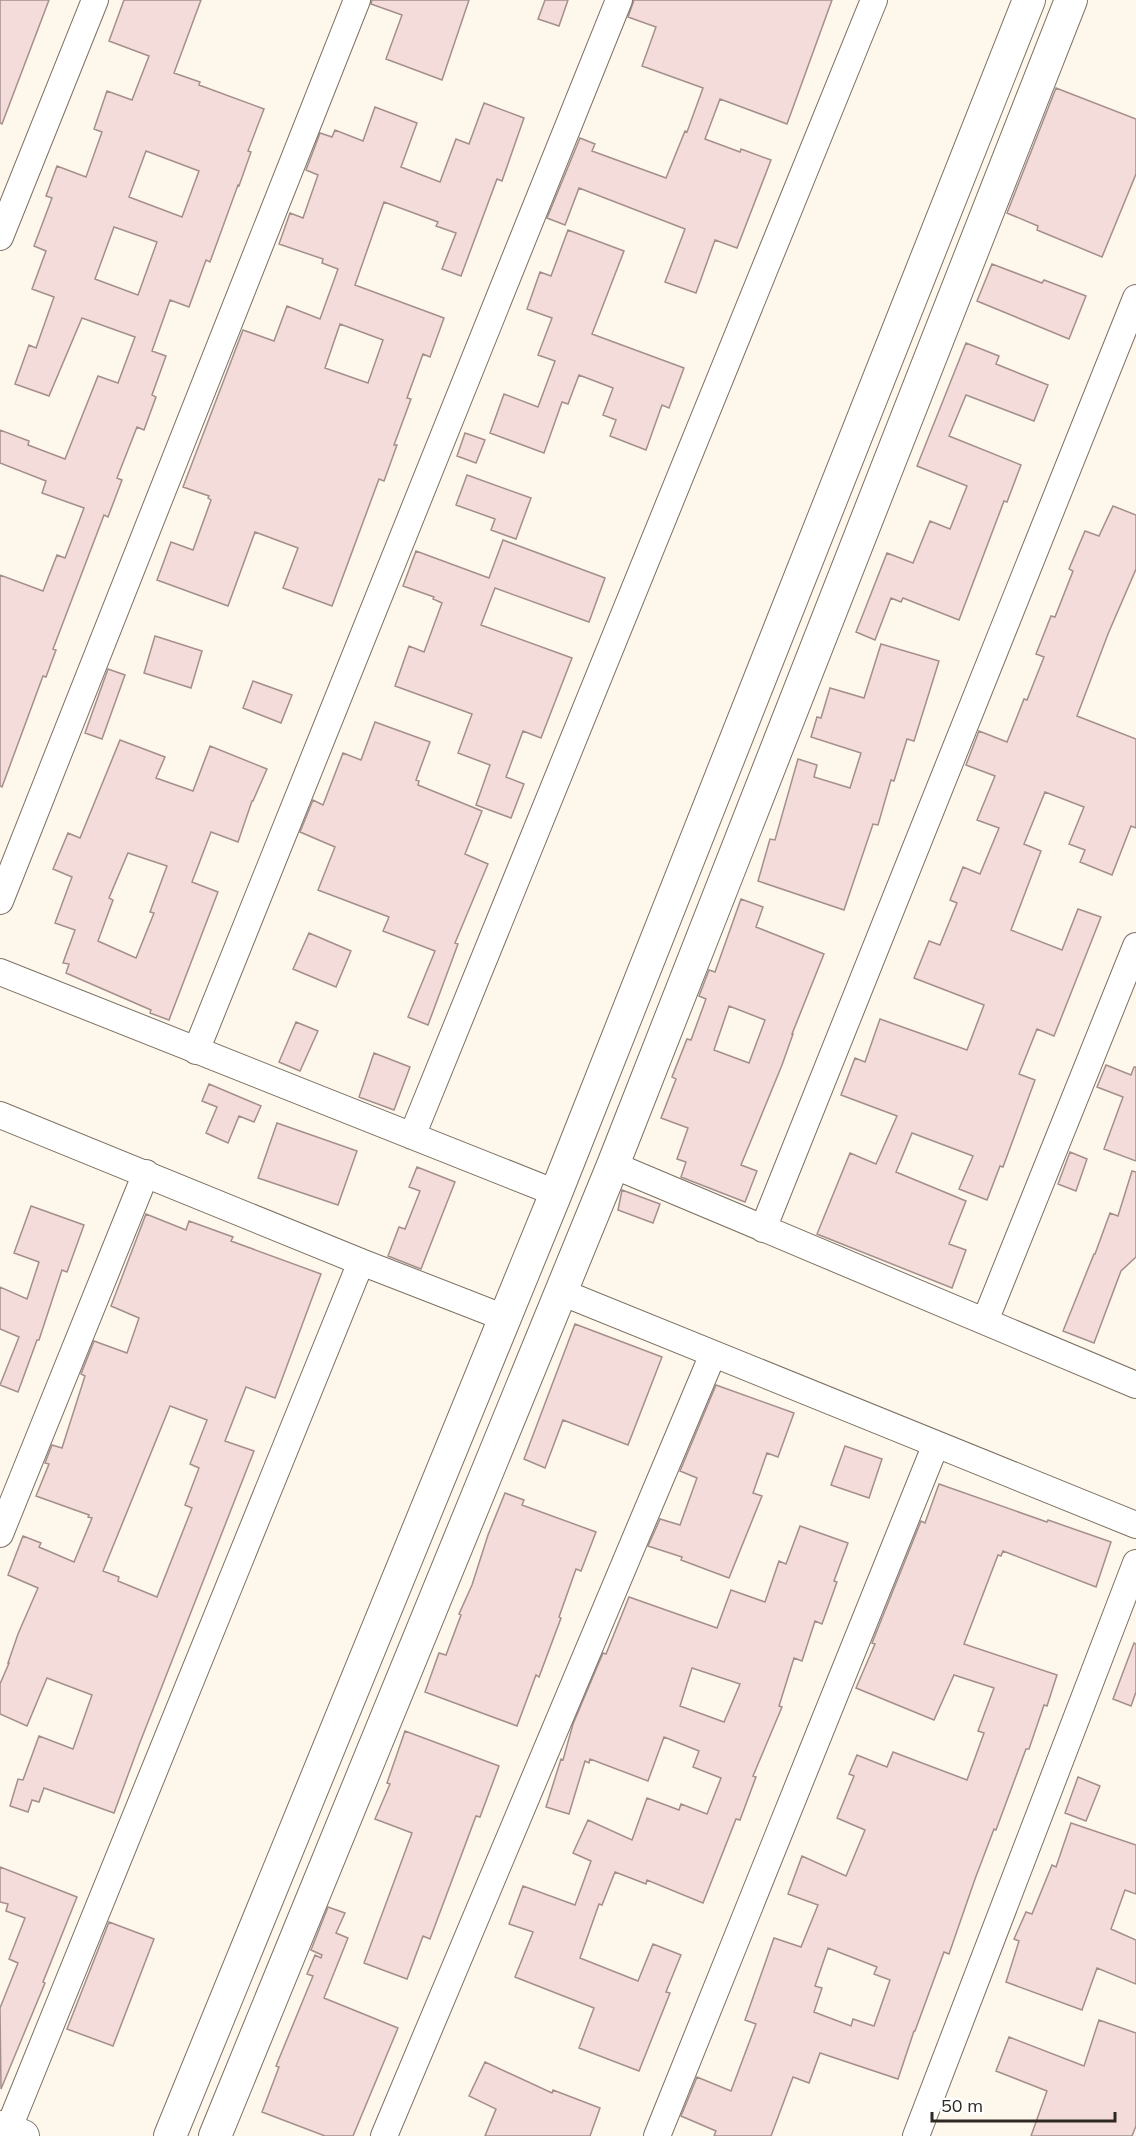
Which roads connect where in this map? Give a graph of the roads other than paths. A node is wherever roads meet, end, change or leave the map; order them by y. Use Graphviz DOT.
graph roads {
  1 [pos="95,0"];
  2 [pos="357,0"];
  3 [pos="620,0"];
  4 [pos="874,0"];
  5 [pos="1029,0"];
  6 [pos="1071,0"];
  7 [pos="0,237"];
  8 [pos="1136,298"];
  9 [pos="0,901"];
  10 [pos="1136,946"];
  11 [pos="0,972"];
  12 [pos="196,1051"];
  13 [pos="594,1097"];
  14 [pos="633,1113"];
  15 [pos="0,1115"];
  16 [pos="412,1136"];
  17 [pos="613,1165"];
  18 [pos="146,1173"];
  19 [pos="556,1193"];
  20 [pos="763,1229"];
  21 [pos="361,1262"];
  22 [pos="561,1292"];
  23 [pos="505,1318"];
  24 [pos="985,1321"];
  25 [pos="713,1354"];
  26 [pos="1136,1384"];
  27 [pos="936,1444"];
  28 [pos="1136,1525"];
  29 [pos="0,1534"];
  30 [pos="1136,1563"];
  31 [pos="10,2131"];
  32 [pos="170,2136"];
  33 [pos="215,2136"];
  34 [pos="384,2136"];
  35 [pos="657,2136"];
  36 [pos="916,2136"];
  1 -- 7 [label="street"];
  2 -- 9 [label="street"];
  3 -- 12 [label="street"];
  4 -- 16 [label="street"];
  5 -- 13 [label="street"];
  6 -- 14 [label="street"];
  8 -- 20 [label="street"];
  10 -- 24 [label="street"];
  11 -- 12 [label="street"];
  12 -- 16 [label="street"];
  13 -- 14 [label="street"];
  13 -- 19 [label="street"];
  14 -- 17 [label="street"];
  15 -- 18 [label="street"];
  16 -- 19 [label="street"];
  17 -- 20 [label="street"];
  17 -- 22 [label="street"];
  18 -- 21 [label="street"];
  18 -- 29 [label="street"];
  19 -- 23 [label="street"];
  20 -- 24 [label="street"];
  21 -- 23 [label="street"];
  21 -- 31 [label="street"];
  22 -- 25 [label="street"];
  22 -- 33 [label="street"];
  23 -- 32 [label="street"];
  24 -- 26 [label="street"];
  25 -- 27 [label="street"];
  25 -- 34 [label="street"];
  27 -- 28 [label="street"];
  27 -- 35 [label="street"];
  30 -- 36 [label="street"];
}
